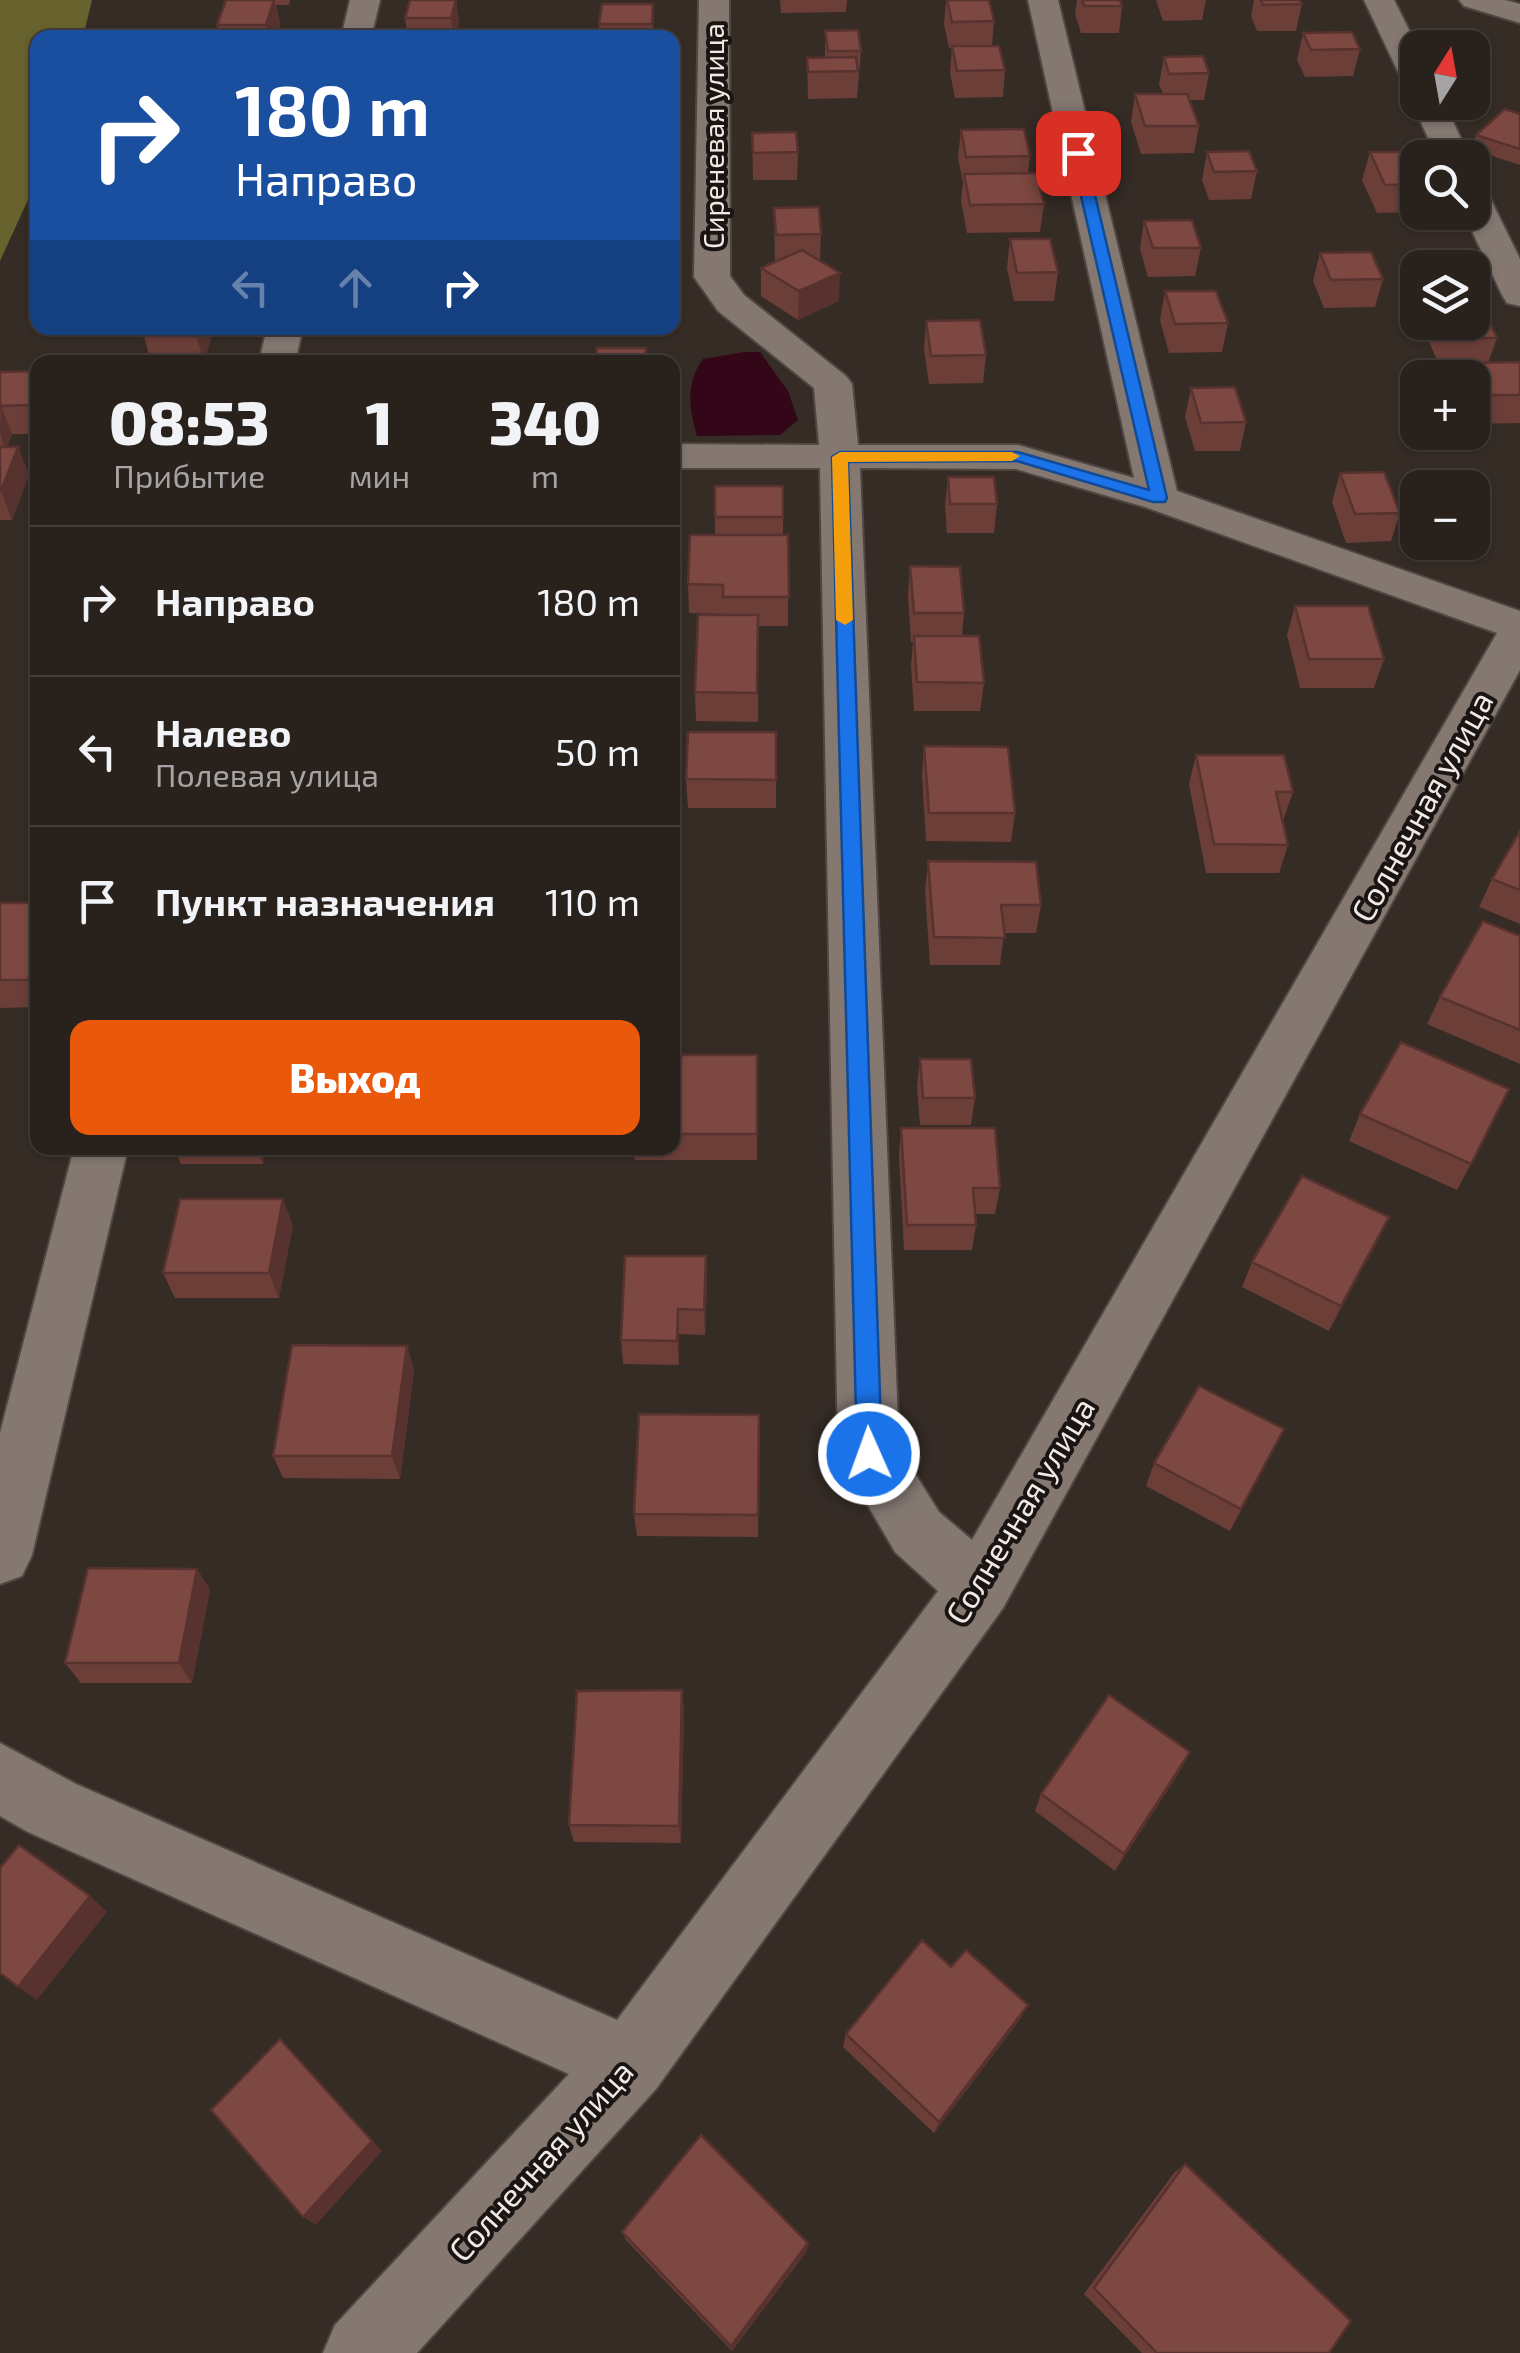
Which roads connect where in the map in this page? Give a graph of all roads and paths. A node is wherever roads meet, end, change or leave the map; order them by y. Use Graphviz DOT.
graph roads {
  1 [pos="365,0"];
  2 [pos="714,0"];
  3 [pos="1042,0"];
  4 [pos="1379,0"];
  5 [pos="1474,0"];
  6 [pos="1520,14"];
  7 [pos="358,30"];
  8 [pos="1400,43"];
  9 [pos="1488,230"];
  10 [pos="1520,295"];
  11 [pos="680,456"];
  12 [pos="840,457"];
  13 [pos="1159,498"];
  14 [pos="1520,629"];
  15 [pos="100,1155"];
  16 [pos="0,1555"];
  17 [pos="980,1587"];
  18 [pos="0,1778"];
  19 [pos="630,2063"];
  20 [pos="363,2353"];
  1 -- 7 [label="street"];
  2 -- 12 [label="street, Сиреневая улица"];
  3 -- 13 [label="street"];
  4 -- 8 [label="street"];
  5 -- 6 [label="street"];
  9 -- 10 [label="street"];
  11 -- 12 [label="street"];
  12 -- 13 [label="street"];
  12 -- 17 [label="street, Сиреневая улица"];
  13 -- 14 [label="street"];
  14 -- 17 [label="street, Солнечная улица"];
  15 -- 16 [label="street"];
  17 -- 19 [label="street, Солнечная улица"];
  18 -- 19 [label="street"];
  19 -- 20 [label="street, Солнечная улица"];
}
